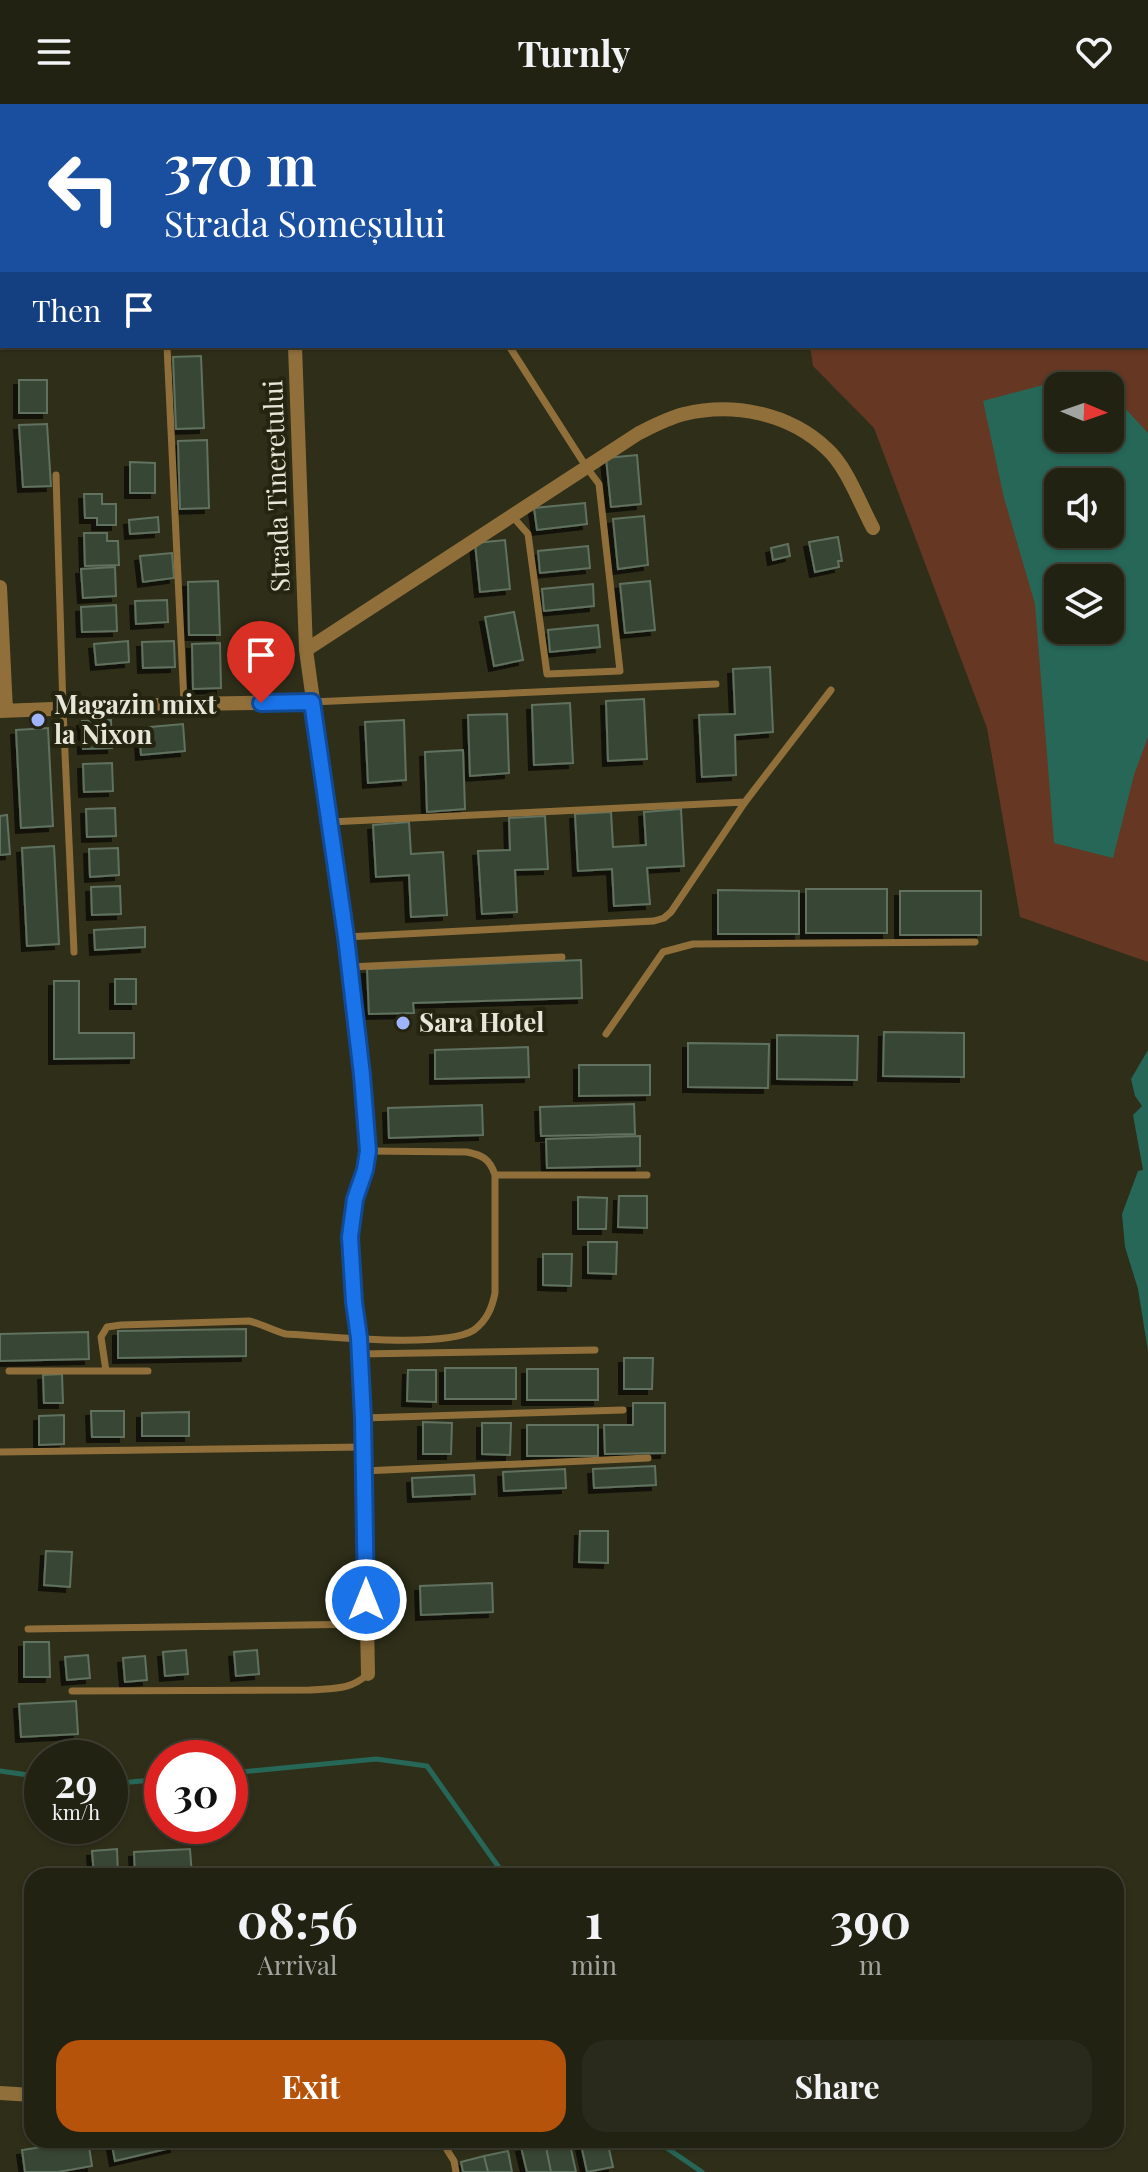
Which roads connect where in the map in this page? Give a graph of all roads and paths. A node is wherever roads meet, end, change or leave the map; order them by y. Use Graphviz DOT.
graph roads {
  1 [pos="167,348"];
  2 [pos="295,348"];
  3 [pos="510,348"];
  4 [pos="587,468"];
  5 [pos="56,475"];
  6 [pos="513,517"];
  7 [pos="873,528"];
  8 [pos="0,587"];
  9 [pos="306,650"];
  10 [pos="716,684"];
  11 [pos="831,690"];
  12 [pos="312,702"];
  13 [pos="184,704"];
  14 [pos="63,709"];
  15 [pos="3,711"];
  16 [pos="745,802"];
  17 [pos="330,822"];
  18 [pos="346,937"];
  19 [pos="975,942"];
  20 [pos="74,952"];
  21 [pos="562,957"];
  22 [pos="349,967"];
  23 [pos="606,1034"];
  24 [pos="368,1151"];
  25 [pos="495,1175"];
  26 [pos="647,1175"];
  27 [pos="359,1338"];
  28 [pos="595,1350"];
  29 [pos="360,1354"];
  30 [pos="9,1371"];
  31 [pos="106,1371"];
  32 [pos="148,1371"];
  33 [pos="623,1410"];
  34 [pos="363,1418"];
  35 [pos="364,1447"];
  36 [pos="0,1452"];
  37 [pos="648,1458"];
  38 [pos="363,1471"];
  39 [pos="366,1624"];
  40 [pos="28,1629"];
  41 [pos="368,1674"];
  42 [pos="72,1691"];
  43 [pos="0,2093"];
  44 [pos="24,2094"];
  45 [pos="446,2148"];
  46 [pos="456,2172"];
  1 -- 13 [label="lane"];
  2 -- 9 [label="street, Strada Tineretului"];
  3 -- 4 [label="lane"];
  4 -- 6 [label="street"];
  4 -- 6 [label="lane"];
  4 -- 7 [label="street"];
  5 -- 14 [label="lane"];
  6 -- 9 [label="street"];
  8 -- 15 [label="street"];
  9 -- 12 [label="street, Strada Tineretului"];
  10 -- 12 [label="lane"];
  11 -- 16 [label="lane"];
  12 -- 13 [label="street"];
  12 -- 17 [label="street, Strada Tineretului"];
  13 -- 14 [label="street"];
  14 -- 15 [label="street"];
  14 -- 20 [label="lane"];
  16 -- 17 [label="lane"];
  16 -- 18 [label="lane"];
  17 -- 18 [label="street, Strada Tineretului"];
  18 -- 22 [label="street, Strada Tineretului"];
  19 -- 23 [label="lane"];
  21 -- 22 [label="lane"];
  22 -- 24 [label="street, Strada Tineretului"];
  24 -- 25 [label="lane"];
  24 -- 27 [label="street, Strada Tineretului"];
  25 -- 26 [label="lane"];
  25 -- 27 [label="lane"];
  27 -- 29 [label="street, Strada Tineretului"];
  27 -- 31 [label="lane"];
  28 -- 29 [label="lane"];
  29 -- 34 [label="street, Strada Tineretului"];
  30 -- 31 [label="lane"];
  31 -- 32 [label="lane"];
  33 -- 34 [label="lane"];
  34 -- 35 [label="street, Strada Tineretului"];
  35 -- 36 [label="lane"];
  35 -- 38 [label="street, Strada Tineretului"];
  37 -- 38 [label="lane"];
  38 -- 39 [label="street, Strada Tineretului"];
  39 -- 40 [label="lane"];
  39 -- 41 [label="street, Strada Tineretului"];
  41 -- 42 [label="lane"];
  43 -- 44 [label="street"];
  45 -- 46 [label="lane"];
}
